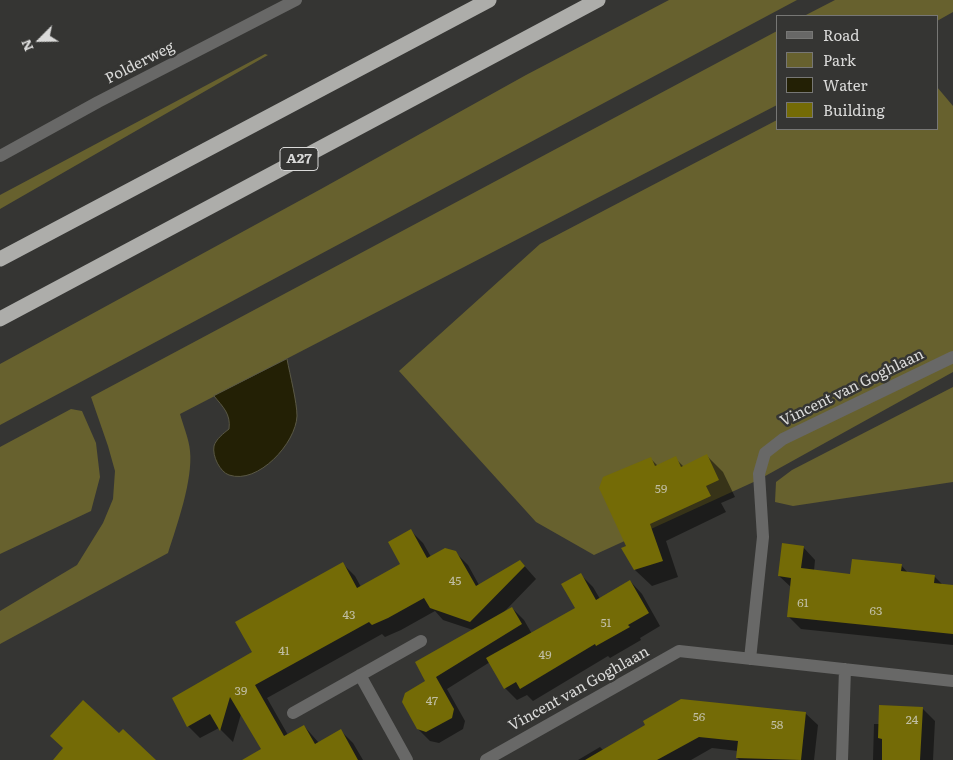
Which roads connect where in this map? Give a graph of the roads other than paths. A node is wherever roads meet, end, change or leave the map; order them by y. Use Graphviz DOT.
graph roads {
  1 [pos="296,0"];
  2 [pos="489,0"];
  3 [pos="598,0"];
  4 [pos="0,156"];
  5 [pos="0,259"];
  6 [pos="0,318"];
  7 [pos="953,357"];
  8 [pos="421,642"];
  9 [pos="750,659"];
  10 [pos="845,669"];
  11 [pos="360,675"];
  12 [pos="953,681"];
  13 [pos="293,713"];
  14 [pos="406,760"];
  15 [pos="486,760"];
  16 [pos="842,760"];
  1 -- 4 [label="street, Polderweg"];
  2 -- 5 [label="highway"];
  3 -- 6 [label="highway, A27"];
  7 -- 9 [label="street, Vincent van Goghlaan"];
  8 -- 11 [label="street"];
  9 -- 10 [label="street, Vincent van Goghlaan"];
  9 -- 15 [label="street, Vincent van Goghlaan"];
  10 -- 12 [label="street, Vincent van Goghlaan"];
  10 -- 16 [label="street"];
  11 -- 13 [label="street"];
  11 -- 14 [label="street"];
}
